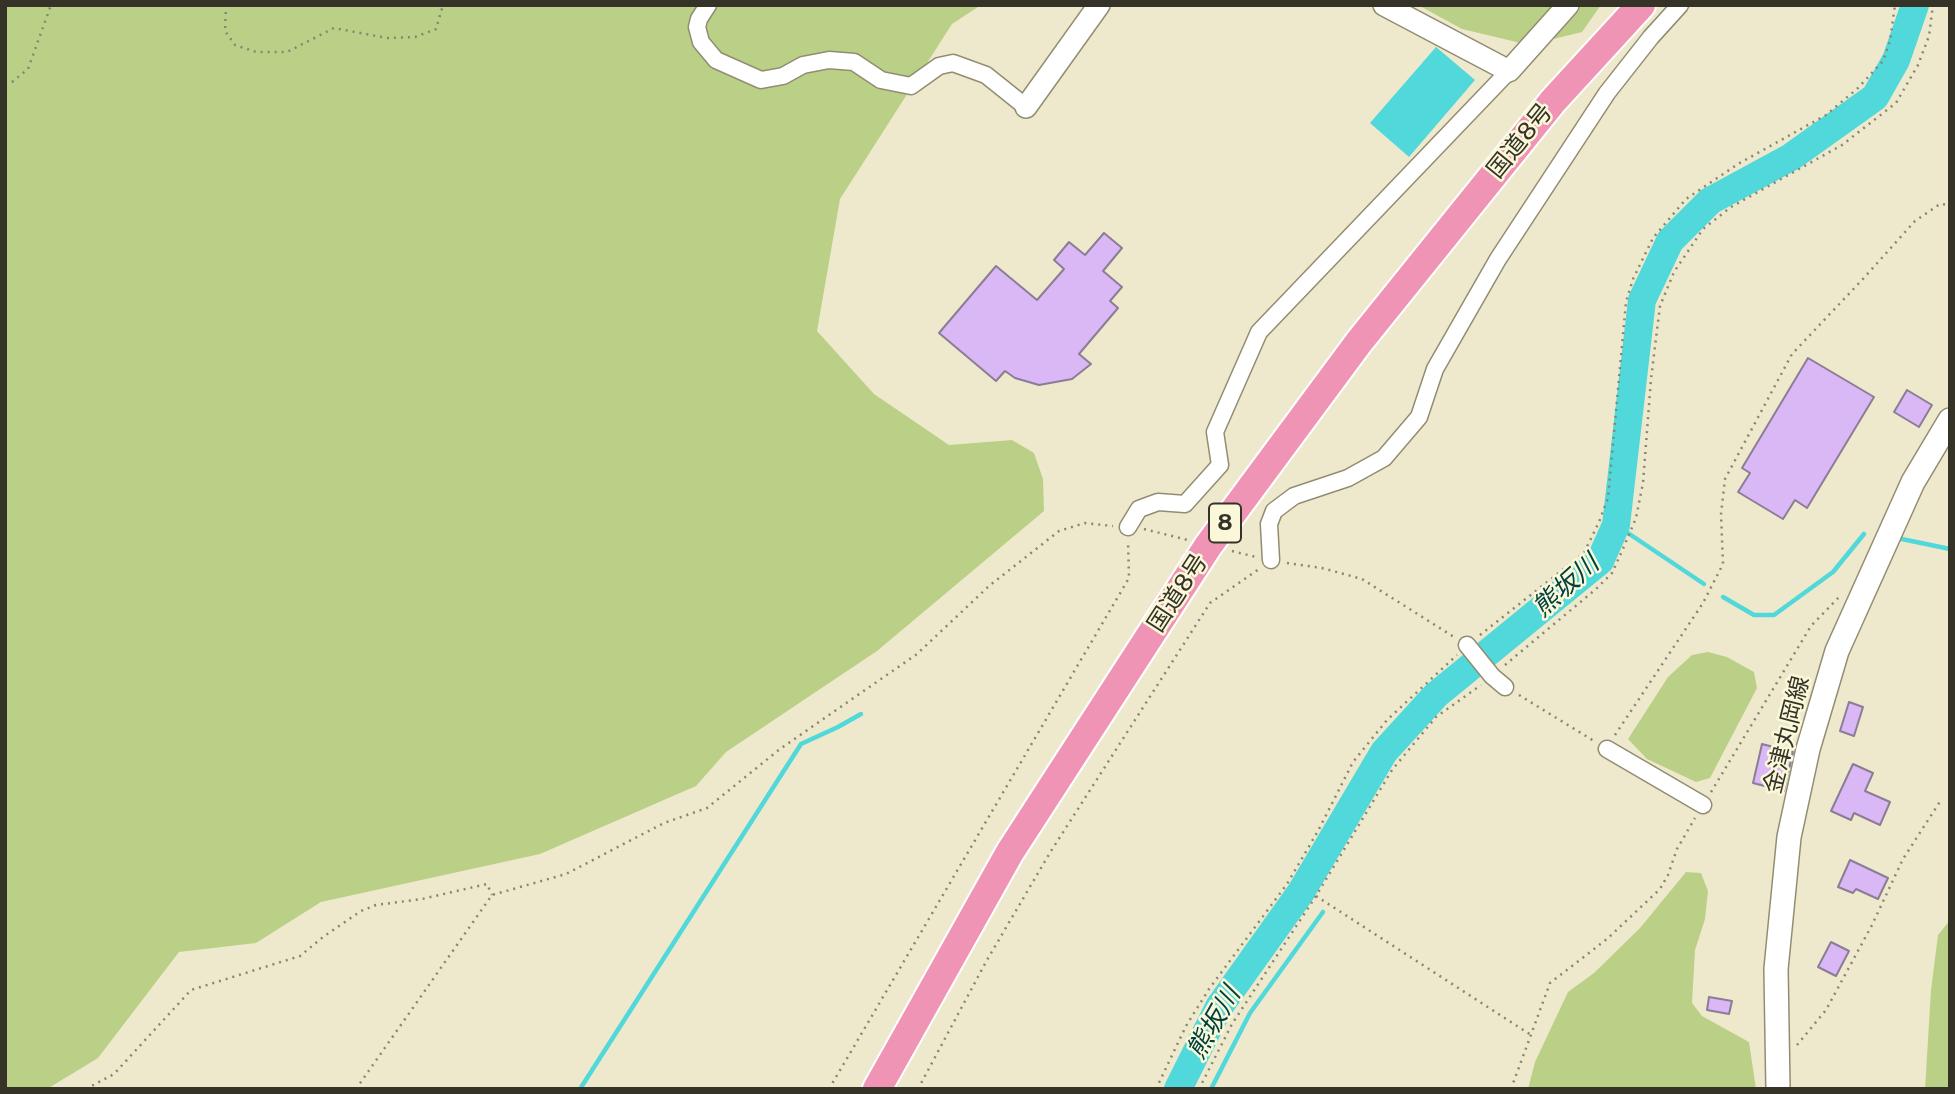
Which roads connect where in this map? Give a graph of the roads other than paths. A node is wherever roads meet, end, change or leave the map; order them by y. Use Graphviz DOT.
graph roads {
  1 [pos="708,5"];
  2 [pos="1099,5"];
  3 [pos="1384,5"];
  4 [pos="1568,5"];
  5 [pos="1640,5"];
  6 [pos="1680,5"];
  7 [pos="1509,71"];
  8 [pos="1027,107"];
  9 [pos="1950,420"];
  10 [pos="1128,527"];
  11 [pos="1271,560"];
  12 [pos="1467,645"];
  13 [pos="1499,681"];
  14 [pos="1606,749"];
  15 [pos="1703,805"];
  16 [pos="1777,1079"];
  17 [pos="877,1089"];
  1 -- 8 [label="street"];
  2 -- 8 [label="street"];
  3 -- 7 [label="street"];
  4 -- 7 [label="street"];
  5 -- 17 [label="highway, 国道8号 / 8"];
  6 -- 11 [label="street"];
  7 -- 10 [label="street"];
  9 -- 16 [label="main road, 金津丸岡線"];
  12 -- 13 [label="street"];
  14 -- 15 [label="street"];
}
